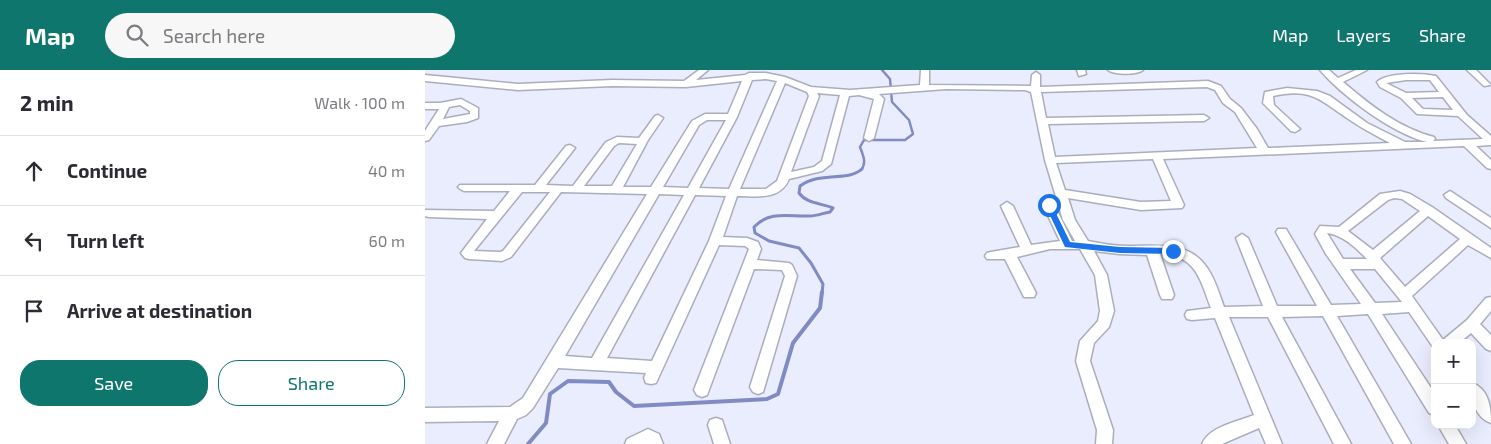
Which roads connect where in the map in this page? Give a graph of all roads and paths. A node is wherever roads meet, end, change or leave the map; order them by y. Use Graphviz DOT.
graph roads {
  1 [pos="704,70"];
  2 [pos="925,70"];
  3 [pos="1112,70"];
  4 [pos="1139,70"];
  5 [pos="1324,70"];
  6 [pos="1363,70"];
  7 [pos="1471,70"];
  8 [pos="1035,75"];
  9 [pos="749,76"];
  10 [pos="425,78"];
  11 [pos="782,79"];
  12 [pos="1336,82"];
  13 [pos="685,84"];
  14 [pos="1487,84"];
  15 [pos="924,87"];
  16 [pos="1035,90"];
  17 [pos="812,93"];
  18 [pos="1446,94"];
  19 [pos="845,95"];
  20 [pos="1404,96"];
  21 [pos="443,104"];
  22 [pos="425,106"];
  23 [pos="1461,113"];
  24 [pos="732,117"];
  25 [pos="658,118"];
  26 [pos="1204,118"];
  27 [pos="1043,121"];
  28 [pos="436,123"];
  29 [pos="1295,129"];
  30 [pos="425,138"];
  31 [pos="869,138"];
  32 [pos="643,140"];
  33 [pos="1464,140"];
  34 [pos="1491,142"];
  35 [pos="1402,145"];
  36 [pos="570,148"];
  37 [pos="1264,152"];
  38 [pos="1157,156"];
  39 [pos="1049,160"];
  40 [pos="1491,166"];
  41 [pos="785,177"];
  42 [pos="464,187"];
  43 [pos="519,188"];
  44 [pos="538,188"];
  45 [pos="559,188"];
  46 [pos="577,188"];
  47 [pos="615,190"];
  48 [pos="654,190"];
  49 [pos="690,191"];
  50 [pos="733,192"];
  51 [pos="1061,193"];
  52 [pos="1450,195"];
  53 [pos="1049,205"];
  54 [pos="1007,206"];
  55 [pos="1428,210"];
  56 [pos="429,213"];
  57 [pos="497,215"];
  58 [pos="1491,224"];
  59 [pos="1341,231"];
  60 [pos="1282,232"];
  61 [pos="1242,238"];
  62 [pos="1468,238"];
  63 [pos="715,241"];
  64 [pos="1067,245"];
  65 [pos="1084,245"];
  66 [pos="1027,250"];
  67 [pos="1152,250"];
  68 [pos="1009,254"];
  69 [pos="1491,254"];
  70 [pos="991,256"];
  71 [pos="1376,260"];
  72 [pos="749,264"];
  73 [pos="1339,264"];
  74 [pos="1029,293"];
  75 [pos="1167,295"];
  76 [pos="1405,295"];
  77 [pos="1491,302"];
  78 [pos="1412,307"];
  79 [pos="1372,309"];
  80 [pos="1272,311"];
  81 [pos="1327,311"];
  82 [pos="1219,312"];
  83 [pos="1192,314"];
  84 [pos="1473,324"];
  85 [pos="1435,339"];
  86 [pos="1454,339"];
  87 [pos="1490,342"];
  88 [pos="553,362"];
  89 [pos="596,365"];
  90 [pos="759,387"];
  91 [pos="702,390"];
  92 [pos="1476,395"];
  93 [pos="1431,402"];
  94 [pos="511,414"];
  95 [pos="425,415"];
  96 [pos="1491,416"];
  97 [pos="1263,419"];
  98 [pos="716,425"];
  99 [pos="1449,429"];
  100 [pos="495,444"];
  101 [pos="633,444"];
  102 [pos="655,444"];
  103 [pos="722,444"];
  104 [pos="1104,444"];
  105 [pos="1210,444"];
  106 [pos="1274,444"];
  107 [pos="1343,444"];
  108 [pos="1403,444"];
  109 [pos="1458,444"];
  1 -- 13 [label="street"];
  2 -- 15 [label="street"];
  3 -- 4 [label="street"];
  5 -- 12 [label="street"];
  6 -- 12 [label="street"];
  7 -- 14 [label="street"];
  8 -- 16 [label="street"];
  9 -- 11 [label="street"];
  9 -- 13 [label="street"];
  9 -- 24 [label="street"];
  10 -- 13 [label="street"];
  11 -- 17 [label="street"];
  11 -- 50 [label="street"];
  12 -- 33 [label="street"];
  15 -- 16 [label="street"];
  15 -- 17 [label="street"];
  16 -- 27 [label="street"];
  16 -- 37 [label="street"];
  17 -- 19 [label="street"];
  17 -- 41 [label="street"];
  18 -- 20 [label="street"];
  18 -- 20 [label="street"];
  18 -- 23 [label="street"];
  19 -- 31 [label="street"];
  19 -- 41 [label="street"];
  20 -- 23 [label="street"];
  21 -- 22 [label="street"];
  21 -- 28 [label="street"];
  21 -- 28 [label="street"];
  23 -- 34 [label="street"];
  24 -- 48 [label="street"];
  24 -- 49 [label="street"];
  25 -- 32 [label="street"];
  26 -- 27 [label="street"];
  27 -- 39 [label="street"];
  28 -- 30 [label="street"];
  29 -- 35 [label="street"];
  32 -- 46 [label="street"];
  32 -- 47 [label="street"];
  33 -- 34 [label="street"];
  33 -- 35 [label="street"];
  33 -- 40 [label="street"];
  35 -- 37 [label="street"];
  36 -- 44 [label="street"];
  37 -- 38 [label="street"];
  38 -- 39 [label="street"];
  38 -- 51 [label="street"];
  39 -- 51 [label="street"];
  41 -- 50 [label="street"];
  42 -- 43 [label="street"];
  43 -- 44 [label="street"];
  43 -- 57 [label="street"];
  44 -- 45 [label="street"];
  45 -- 46 [label="street"];
  45 -- 57 [label="street"];
  46 -- 47 [label="street"];
  47 -- 48 [label="street"];
  48 -- 49 [label="street"];
  48 -- 88 [label="street"];
  49 -- 50 [label="street"];
  49 -- 89 [label="street"];
  50 -- 63 [label="street"];
  51 -- 65 [label="street"];
  52 -- 58 [label="street"];
  53 -- 64 [label="street"];
  54 -- 66 [label="street"];
  55 -- 59 [label="street"];
  55 -- 62 [label="street"];
  55 -- 71 [label="street"];
  56 -- 57 [label="street"];
  59 -- 71 [label="street"];
  59 -- 73 [label="street"];
  60 -- 81 [label="street"];
  61 -- 80 [label="street"];
  62 -- 69 [label="street"];
  62 -- 76 [label="street"];
  63 -- 72 [label="street"];
  63 -- 89 [label="street"];
  64 -- 65 [label="street"];
  64 -- 66 [label="street"];
  65 -- 67 [label="street"];
  65 -- 104 [label="street"];
  66 -- 68 [label="street"];
  67 -- 75 [label="street"];
  67 -- 82 [label="street"];
  68 -- 70 [label="street"];
  68 -- 74 [label="street"];
  71 -- 73 [label="street"];
  71 -- 76 [label="street"];
  72 -- 90 [label="street"];
  72 -- 91 [label="street"];
  73 -- 79 [label="street"];
  76 -- 78 [label="street"];
  77 -- 84 [label="street"];
  78 -- 79 [label="street"];
  78 -- 85 [label="street"];
  79 -- 81 [label="street"];
  79 -- 93 [label="street"];
  80 -- 81 [label="street"];
  80 -- 82 [label="street"];
  80 -- 107 [label="street"];
  81 -- 108 [label="street"];
  82 -- 83 [label="street"];
  82 -- 97 [label="street"];
  84 -- 86 [label="street"];
  84 -- 87 [label="street"];
  88 -- 89 [label="street"];
  88 -- 94 [label="street"];
  92 -- 96 [label="street"];
  94 -- 95 [label="street"];
  94 -- 100 [label="street"];
  97 -- 105 [label="street"];
  97 -- 106 [label="street"];
  98 -- 103 [label="street"];
  99 -- 109 [label="street"];
  101 -- 102 [label="street"];
}
